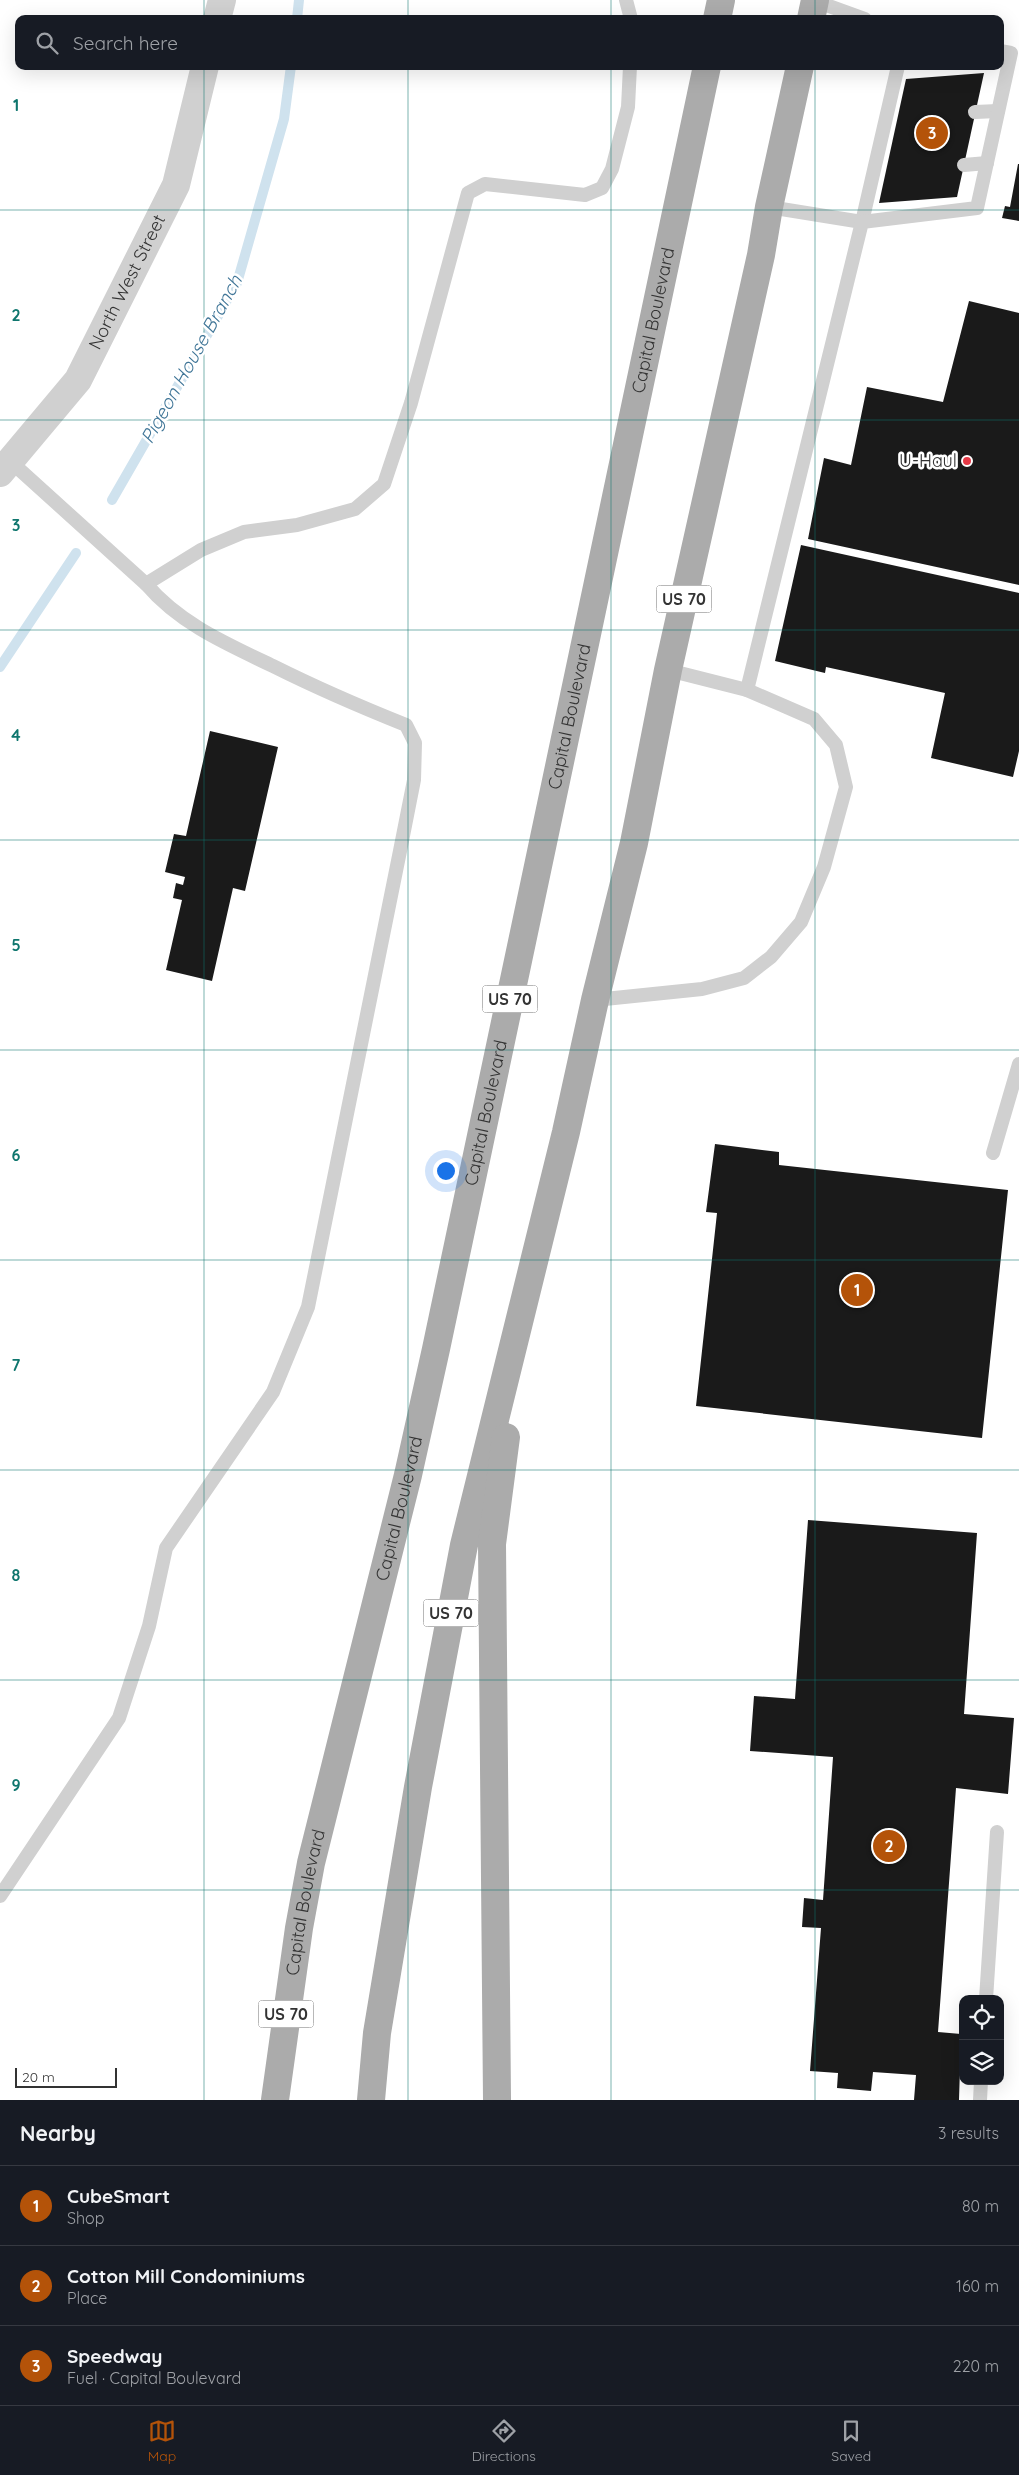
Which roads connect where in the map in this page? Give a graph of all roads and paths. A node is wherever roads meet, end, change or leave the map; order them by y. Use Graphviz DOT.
graph roads {
  1 [pos="222,0"];
  2 [pos="626,0"];
  3 [pos="721,0"];
  4 [pos="815,0"];
  5 [pos="218,15"];
  6 [pos="630,15"];
  7 [pos="718,15"];
  8 [pos="812,15"];
  9 [pos="855,15"];
  10 [pos="1004,52"];
  11 [pos="204,70"];
  12 [pos="630,70"];
  13 [pos="706,70"];
  14 [pos="799,70"];
  15 [pos="898,70"];
  16 [pos="998,111"];
  17 [pos="975,112"];
  18 [pos="987,163"];
  19 [pos="964,165"];
  20 [pos="769,207"];
  21 [pos="862,222"];
  22 [pos="5,467"];
  23 [pos="146,584"];
  24 [pos="668,670"];
  25 [pos="747,690"];
  26 [pos="595,1000"];
  27 [pos="1019,1064"];
  28 [pos="994,1153"];
  29 [pos="533,1264"];
  30 [pos="997,1832"];
  31 [pos="0,1896"];
  32 [pos="986,1995"];
  33 [pos="981,2085"];
  34 [pos="274,2100"];
  35 [pos="371,2100"];
  36 [pos="497,2100"];
  37 [pos="980,2100"];
  1 -- 5 [label="street"];
  2 -- 6 [label="lane"];
  3 -- 7 [label="main road"];
  4 -- 8 [label="main road"];
  4 -- 9 [label="lane"];
  10 -- 16 [label="lane"];
  11 -- 22 [label="street, North West Street"];
  12 -- 23 [label="lane"];
  13 -- 34 [label="main road, Capital Boulevard / US 70"];
  14 -- 20 [label="main road, US 70"];
  15 -- 21 [label="lane"];
  16 -- 17 [label="lane"];
  16 -- 18 [label="lane"];
  18 -- 19 [label="lane"];
  18 -- 21 [label="lane"];
  20 -- 21 [label="lane"];
  20 -- 24 [label="main road, US 70"];
  21 -- 25 [label="lane"];
  22 -- 23 [label="lane"];
  23 -- 31 [label="lane"];
  24 -- 25 [label="lane"];
  24 -- 26 [label="main road, US 70"];
  25 -- 26 [label="lane"];
  26 -- 29 [label="main road, US 70"];
  27 -- 28 [label="lane"];
  29 -- 35 [label="main road, US 70"];
  29 -- 36 [label="main road"];
  30 -- 32 [label="lane"];
  33 -- 37 [label="lane"];
}
